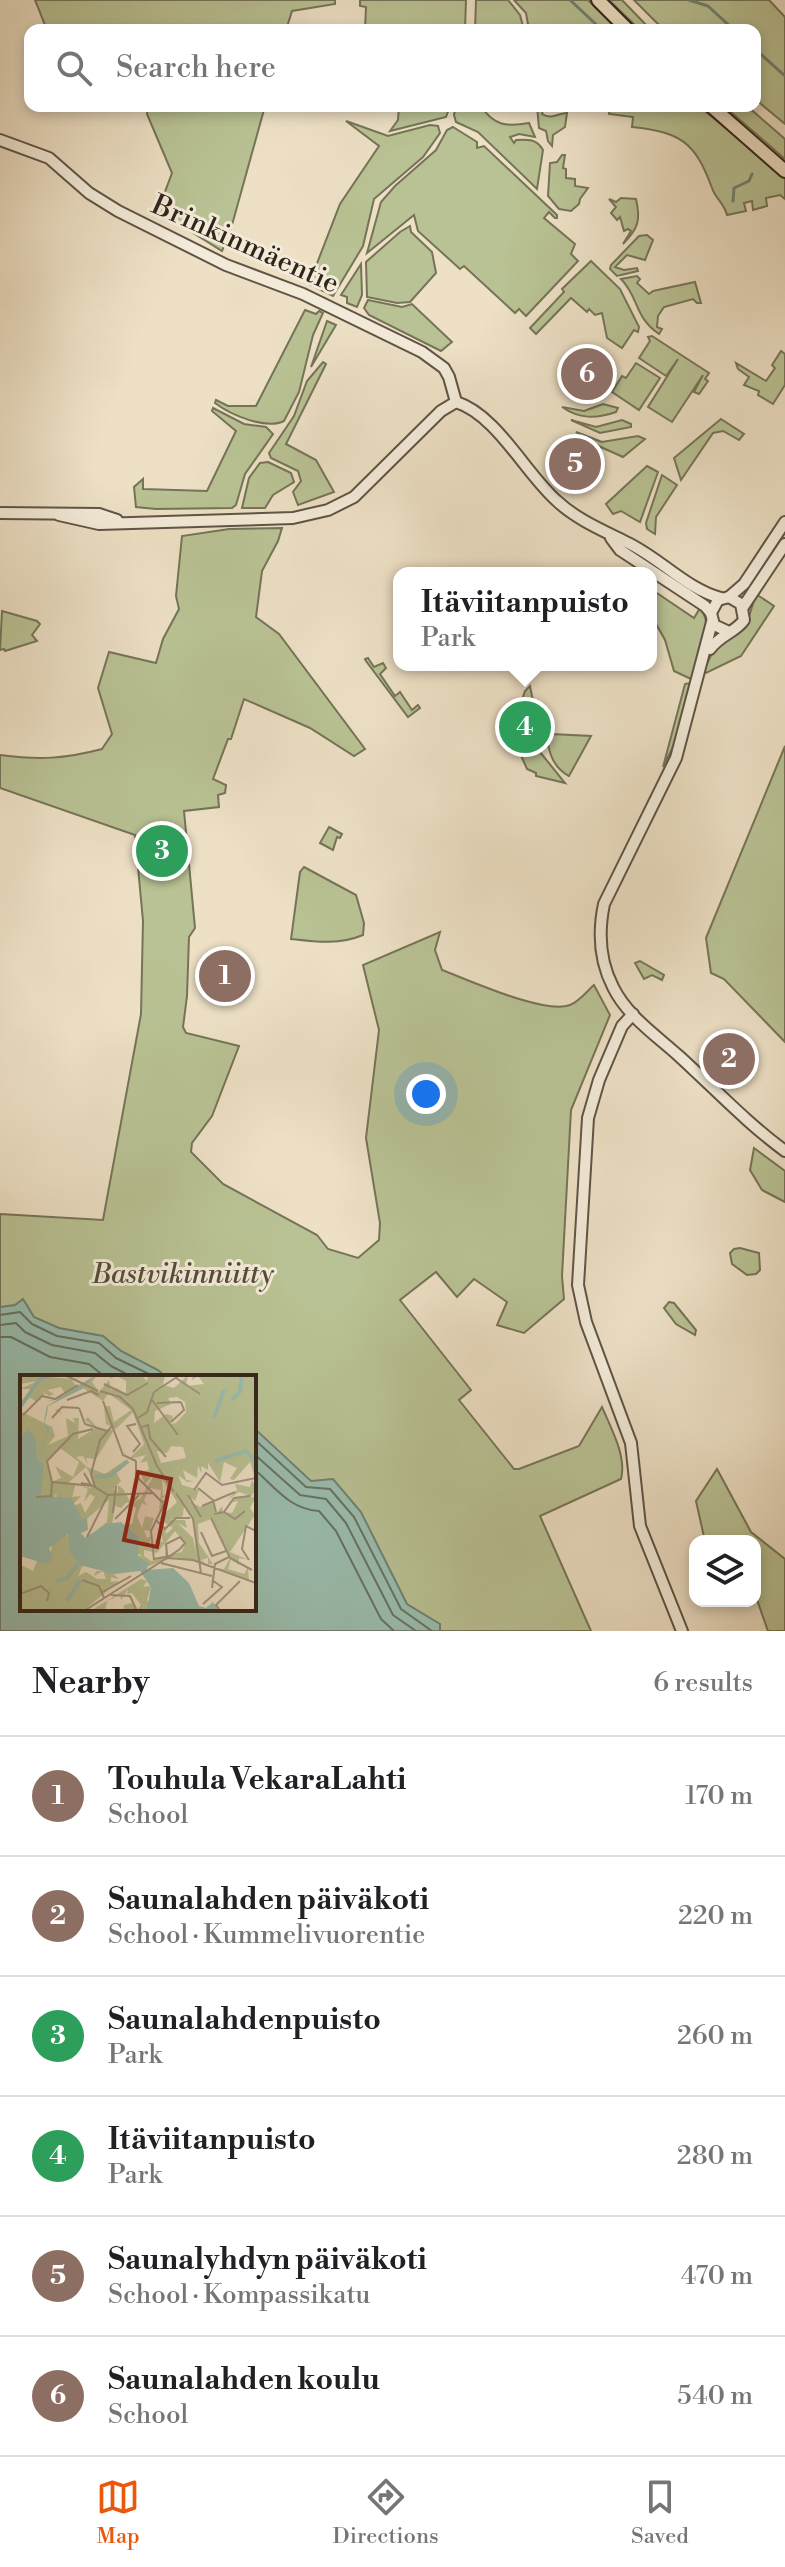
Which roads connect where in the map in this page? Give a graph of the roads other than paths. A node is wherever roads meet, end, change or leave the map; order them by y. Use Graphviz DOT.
graph roads {
  1 [pos="598,0"];
  2 [pos="622,24"];
  3 [pos="718,112"];
  4 [pos="0,140"];
  5 [pos="785,171"];
  6 [pos="456,402"];
  7 [pos="0,513"];
  8 [pos="785,522"];
  9 [pos="609,536"];
  10 [pos="785,544"];
  11 [pos="646,567"];
  12 [pos="657,574"];
  13 [pos="725,598"];
  14 [pos="743,607"];
  15 [pos="712,618"];
  16 [pos="727,631"];
  17 [pos="703,657"];
  18 [pos="633,1014"];
  19 [pos="785,1151"];
  20 [pos="682,1631"];
  1 -- 2 [label="main road"];
  3 -- 5 [label="main road"];
  4 -- 6 [label="street, Brinkinmäentie"];
  6 -- 7 [label="street"];
  6 -- 9 [label="street"];
  8 -- 13 [label="street"];
  9 -- 11 [label="street"];
  9 -- 13 [label="street"];
  10 -- 14 [label="street"];
  12 -- 15 [label="street"];
  13 -- 14 [label="street"];
  13 -- 15 [label="street"];
  14 -- 16 [label="street"];
  15 -- 16 [label="street"];
  15 -- 17 [label="street"];
  16 -- 17 [label="street"];
  17 -- 18 [label="street"];
  18 -- 19 [label="street"];
  18 -- 20 [label="street"];
}
